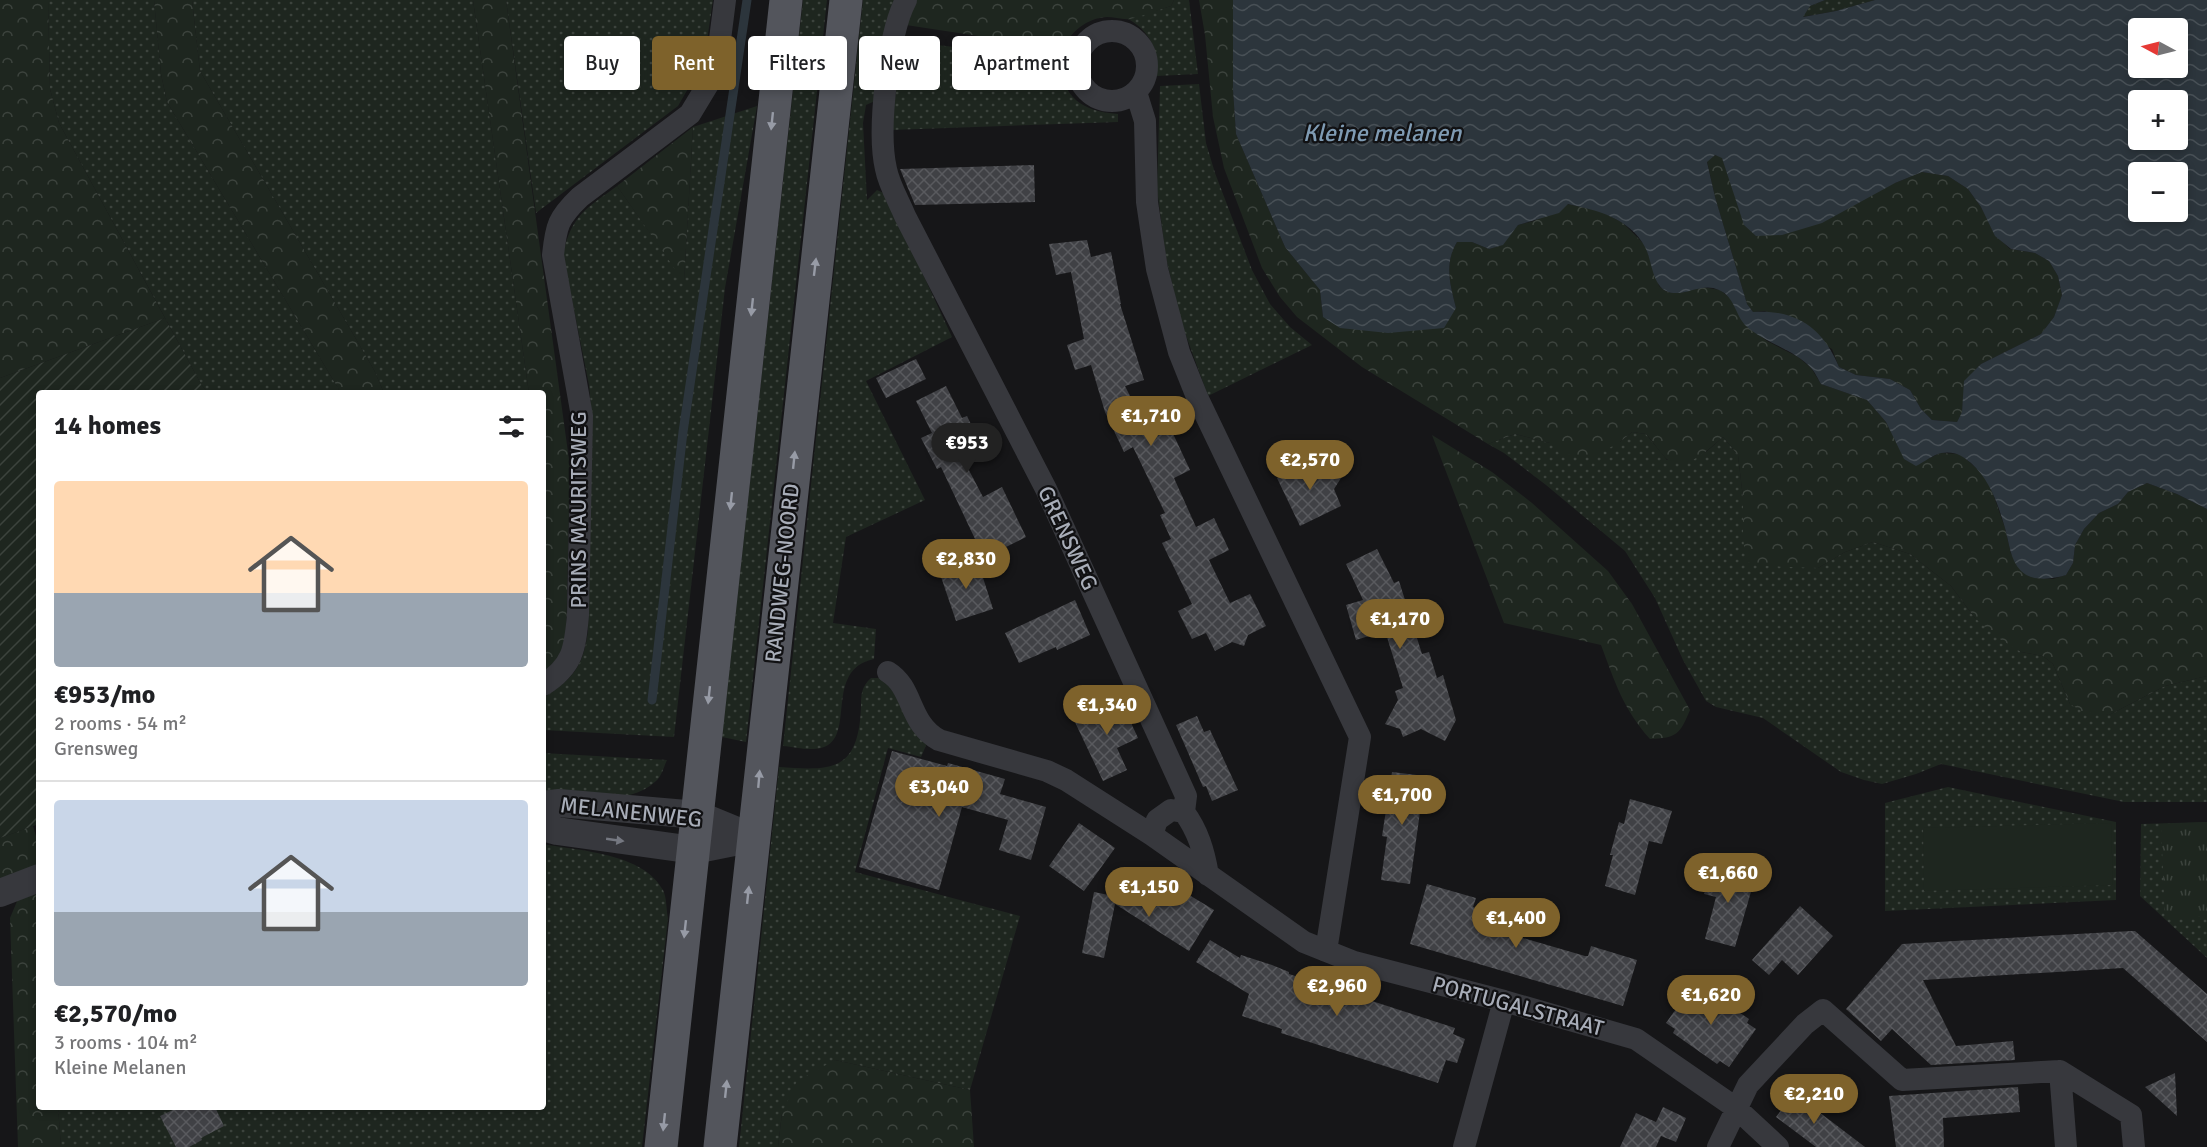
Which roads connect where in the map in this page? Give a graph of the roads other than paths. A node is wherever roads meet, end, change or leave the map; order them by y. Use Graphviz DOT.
graph roads {
  1 [pos="725,0"];
  2 [pos="786,0"];
  3 [pos="846,0"];
  4 [pos="906,0"];
  5 [pos="1136,92"];
  6 [pos="888,672"];
  7 [pos="546,683"];
  8 [pos="546,804"];
  9 [pos="1184,812"];
  10 [pos="698,815"];
  11 [pos="546,828"];
  12 [pos="1152,835"];
  13 [pos="754,838"];
  14 [pos="694,850"];
  15 [pos="1208,875"];
  16 [pos="36,879"];
  17 [pos="0,893"];
  18 [pos="1326,951"];
  19 [pos="1504,1001"];
  20 [pos="2060,1071"];
  21 [pos="1736,1108"];
  22 [pos="661,1147"];
  23 [pos="720,1147"];
  24 [pos="1464,1147"];
  25 [pos="1718,1147"];
  26 [pos="1778,1147"];
  27 [pos="2066,1147"];
  28 [pos="2134,1147"];
  1 -- 7 [label="street, PRINS MAURITSWEG"];
  2 -- 10 [label="main road, one-way"];
  13 -- 3 [label="main road, RANDWEG-NOORD, one-way"];
  4 -- 9 [label="street, GRENSWEG"];
  5 -- 18 [label="street"];
  6 -- 12 [label="street, PORTUGALSTRAAT"];
  8 -- 10 [label="street, MELANENWEG"];
  9 -- 12 [label="street"];
  9 -- 15 [label="street, GRENSWEG"];
  10 -- 13 [label="street, MELANENWEG"];
  10 -- 14 [label="main road"];
  11 -- 14 [label="street, MELANENWEG, one-way"];
  12 -- 15 [label="street, PORTUGALSTRAAT"];
  13 -- 14 [label="street, MELANENWEG"];
  23 -- 13 [label="main road, RANDWEG-NOORD, one-way"];
  14 -- 22 [label="main road, one-way"];
  15 -- 18 [label="street, PORTUGALSTRAAT"];
  16 -- 17 [label="street"];
  18 -- 19 [label="street, PORTUGALSTRAAT"];
  19 -- 21 [label="street, PORTUGALSTRAAT"];
  19 -- 24 [label="street"];
  20 -- 21 [label="street"];
  20 -- 27 [label="street"];
  20 -- 28 [label="street"];
  21 -- 25 [label="street"];
  21 -- 26 [label="street, PORTUGALSTRAAT"];
}
